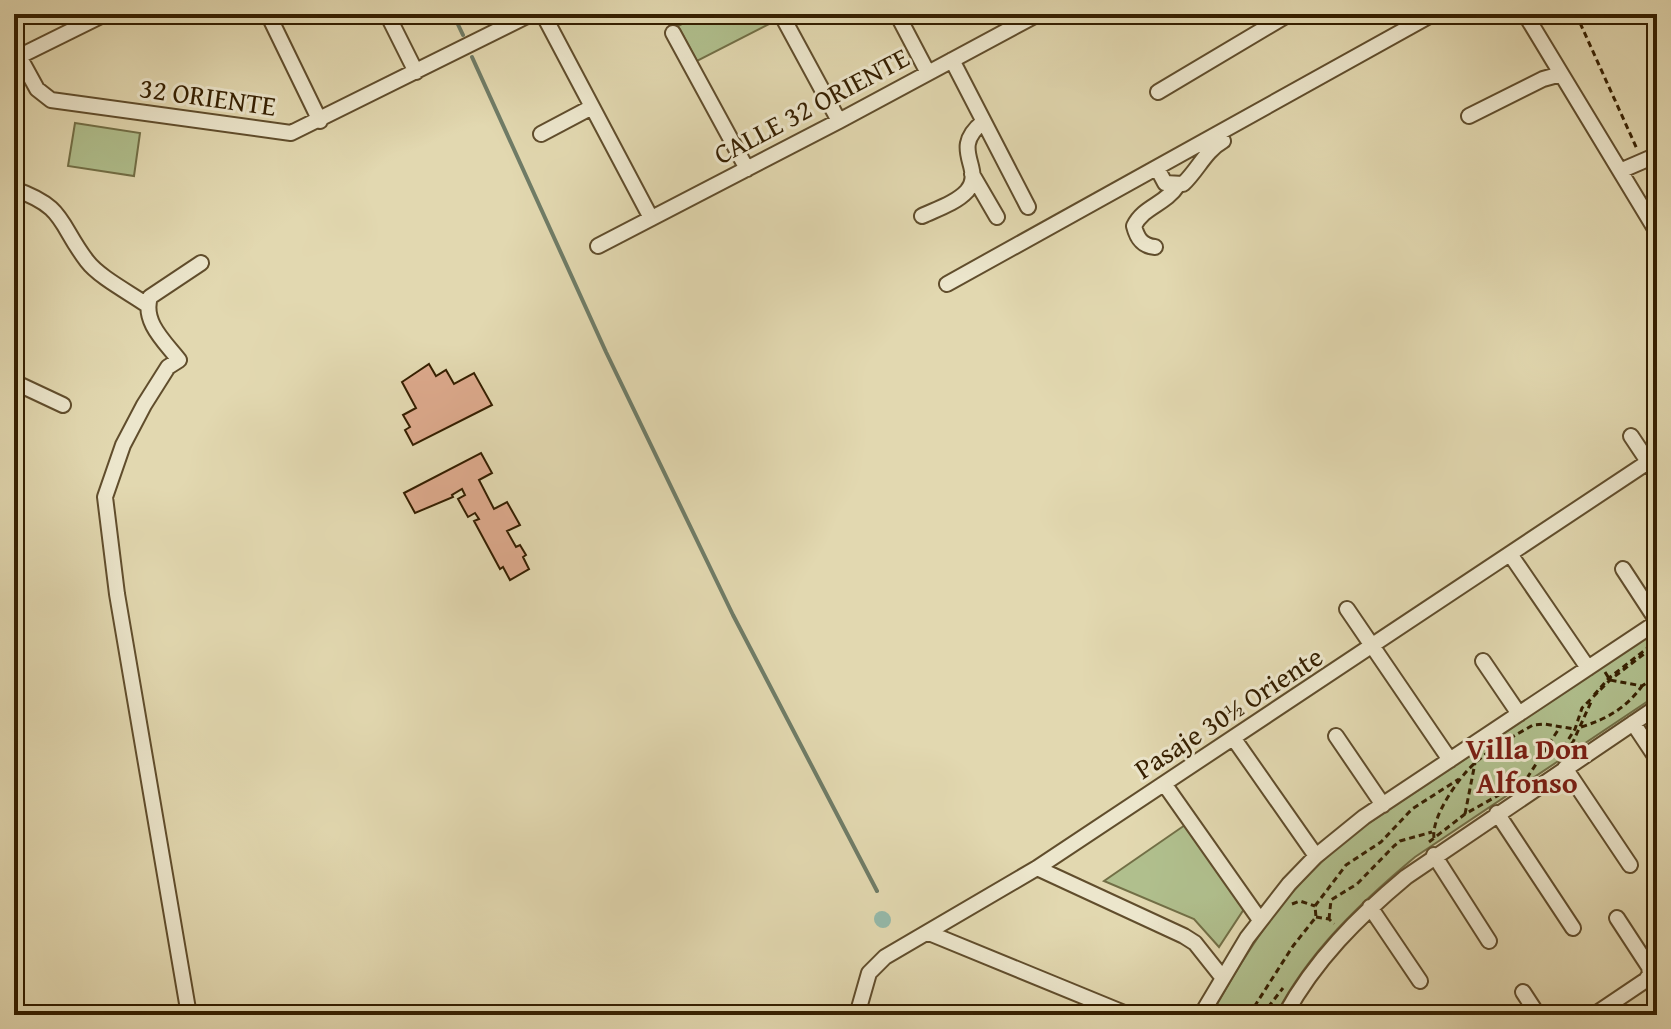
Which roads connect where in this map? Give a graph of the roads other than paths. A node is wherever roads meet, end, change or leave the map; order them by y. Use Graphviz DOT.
graph roads {
  1 [pos="105,14"];
  2 [pos="268,14"];
  3 [pos="387,14"];
  4 [pos="531,14"];
  5 [pos="543,14"];
  6 [pos="781,14"];
  7 [pos="897,14"];
  8 [pos="1038,14"];
  9 [pos="1289,14"];
  10 [pos="1433,14"];
  11 [pos="1525,14"];
  12 [pos="1021,18"];
  13 [pos="673,33"];
  14 [pos="16,54"];
  15 [pos="952,60"];
  16 [pos="1335,68"];
  17 [pos="416,72"];
  18 [pos="928,73"];
  19 [pos="1561,74"];
  20 [pos="1158,92"];
  21 [pos="592,107"];
  22 [pos="1469,116"];
  23 [pos="320,121"];
  24 [pos="839,121"];
  25 [pos="983,122"];
  26 [pos="541,134"];
  27 [pos="1650,158"];
  28 [pos="1157,168"];
  29 [pos="747,169"];
  30 [pos="1620,171"];
  31 [pos="972,174"];
  32 [pos="1178,185"];
  33 [pos="14,189"];
  34 [pos="1028,207"];
  35 [pos="922,216"];
  36 [pos="997,217"];
  37 [pos="651,218"];
  38 [pos="1657,232"];
  39 [pos="598,246"];
  40 [pos="1155,247"];
  41 [pos="201,263"];
  42 [pos="947,284"];
  43 [pos="147,305"];
  44 [pos="14,382"];
  45 [pos="63,405"];
  46 [pos="1631,436"];
  47 [pos="1653,468"];
  48 [pos="1510,554"];
  49 [pos="1623,569"];
  50 [pos="1347,609"];
  51 [pos="1657,622"];
  52 [pos="1372,647"];
  53 [pos="1483,661"];
  54 [pos="1588,668"];
  55 [pos="1657,707"];
  56 [pos="1519,714"];
  57 [pos="1633,723"];
  58 [pos="1336,736"];
  59 [pos="1234,739"];
  60 [pos="1657,759"];
  61 [pos="1450,760"];
  62 [pos="1559,765"];
  63 [pos="1165,785"];
  64 [pos="1383,805"];
  65 [pos="1497,813"];
  66 [pos="1434,855"];
  67 [pos="1316,856"];
  68 [pos="1630,865"];
  69 [pos="1037,868"];
  70 [pos="1370,907"];
  71 [pos="1617,918"];
  72 [pos="1260,920"];
  73 [pos="1573,928"];
  74 [pos="929,933"];
  75 [pos="1489,941"];
  76 [pos="1222,977"];
  77 [pos="1420,981"];
  78 [pos="1523,992"];
  79 [pos="1615,1009"];
  80 [pos="189,1015"];
  81 [pos="857,1015"];
  82 [pos="1129,1015"];
  83 [pos="1201,1015"];
  84 [pos="1285,1015"];
  85 [pos="1538,1015"];
  86 [pos="1594,1015"];
  1 -- 14 [label="street"];
  2 -- 23 [label="street"];
  3 -- 17 [label="street"];
  4 -- 17 [label="street, 32 ORIENTE"];
  5 -- 21 [label="street"];
  6 -- 24 [label="street"];
  7 -- 18 [label="street"];
  8 -- 12 [label="street, CALLE 32 ORIENTE"];
  9 -- 20 [label="street"];
  10 -- 16 [label="street"];
  11 -- 19 [label="street"];
  12 -- 15 [label="street, CALLE 32 ORIENTE"];
  13 -- 29 [label="street"];
  14 -- 23 [label="street, 32 ORIENTE"];
  15 -- 18 [label="street, CALLE 32 ORIENTE"];
  15 -- 25 [label="street"];
  16 -- 28 [label="street"];
  16 -- 32 [label="street"];
  17 -- 23 [label="street, 32 ORIENTE"];
  18 -- 24 [label="street, CALLE 32 ORIENTE"];
  19 -- 22 [label="street"];
  19 -- 30 [label="street"];
  21 -- 26 [label="street"];
  21 -- 37 [label="street"];
  24 -- 29 [label="street, CALLE 32 ORIENTE"];
  25 -- 31 [label="street"];
  25 -- 34 [label="street"];
  27 -- 30 [label="street"];
  28 -- 32 [label="street"];
  28 -- 42 [label="street"];
  29 -- 37 [label="street, CALLE 32 ORIENTE"];
  30 -- 38 [label="street"];
  31 -- 35 [label="street"];
  31 -- 36 [label="street"];
  32 -- 40 [label="street"];
  33 -- 43 [label="street"];
  37 -- 39 [label="street, CALLE 32 ORIENTE"];
  41 -- 43 [label="street"];
  43 -- 80 [label="street"];
  44 -- 45 [label="street"];
  46 -- 47 [label="street"];
  47 -- 48 [label="street, Pasaje 30½ Oriente"];
  48 -- 52 [label="street, Pasaje 30½ Oriente"];
  48 -- 54 [label="street"];
  49 -- 51 [label="street"];
  50 -- 52 [label="street"];
  51 -- 54 [label="street"];
  52 -- 59 [label="street, Pasaje 30½ Oriente"];
  52 -- 61 [label="street"];
  53 -- 56 [label="street"];
  54 -- 56 [label="street"];
  55 -- 57 [label="street"];
  56 -- 61 [label="street"];
  57 -- 60 [label="street"];
  57 -- 62 [label="street"];
  58 -- 64 [label="street"];
  59 -- 63 [label="street, Pasaje 30½ Oriente"];
  59 -- 67 [label="street"];
  61 -- 64 [label="street"];
  62 -- 65 [label="street"];
  62 -- 68 [label="street"];
  63 -- 69 [label="street, Pasaje 30½ Oriente"];
  63 -- 72 [label="street"];
  64 -- 67 [label="street"];
  65 -- 66 [label="street"];
  65 -- 73 [label="street"];
  66 -- 70 [label="street"];
  66 -- 75 [label="street"];
  67 -- 72 [label="street"];
  69 -- 74 [label="street, Pasaje 30½ Oriente"];
  69 -- 76 [label="street"];
  70 -- 77 [label="street"];
  70 -- 84 [label="street"];
  71 -- 79 [label="street"];
  72 -- 76 [label="street"];
  74 -- 81 [label="street, Pasaje 30½ Oriente"];
  74 -- 82 [label="street"];
  76 -- 83 [label="street"];
  78 -- 85 [label="street"];
  79 -- 86 [label="street"];
}
